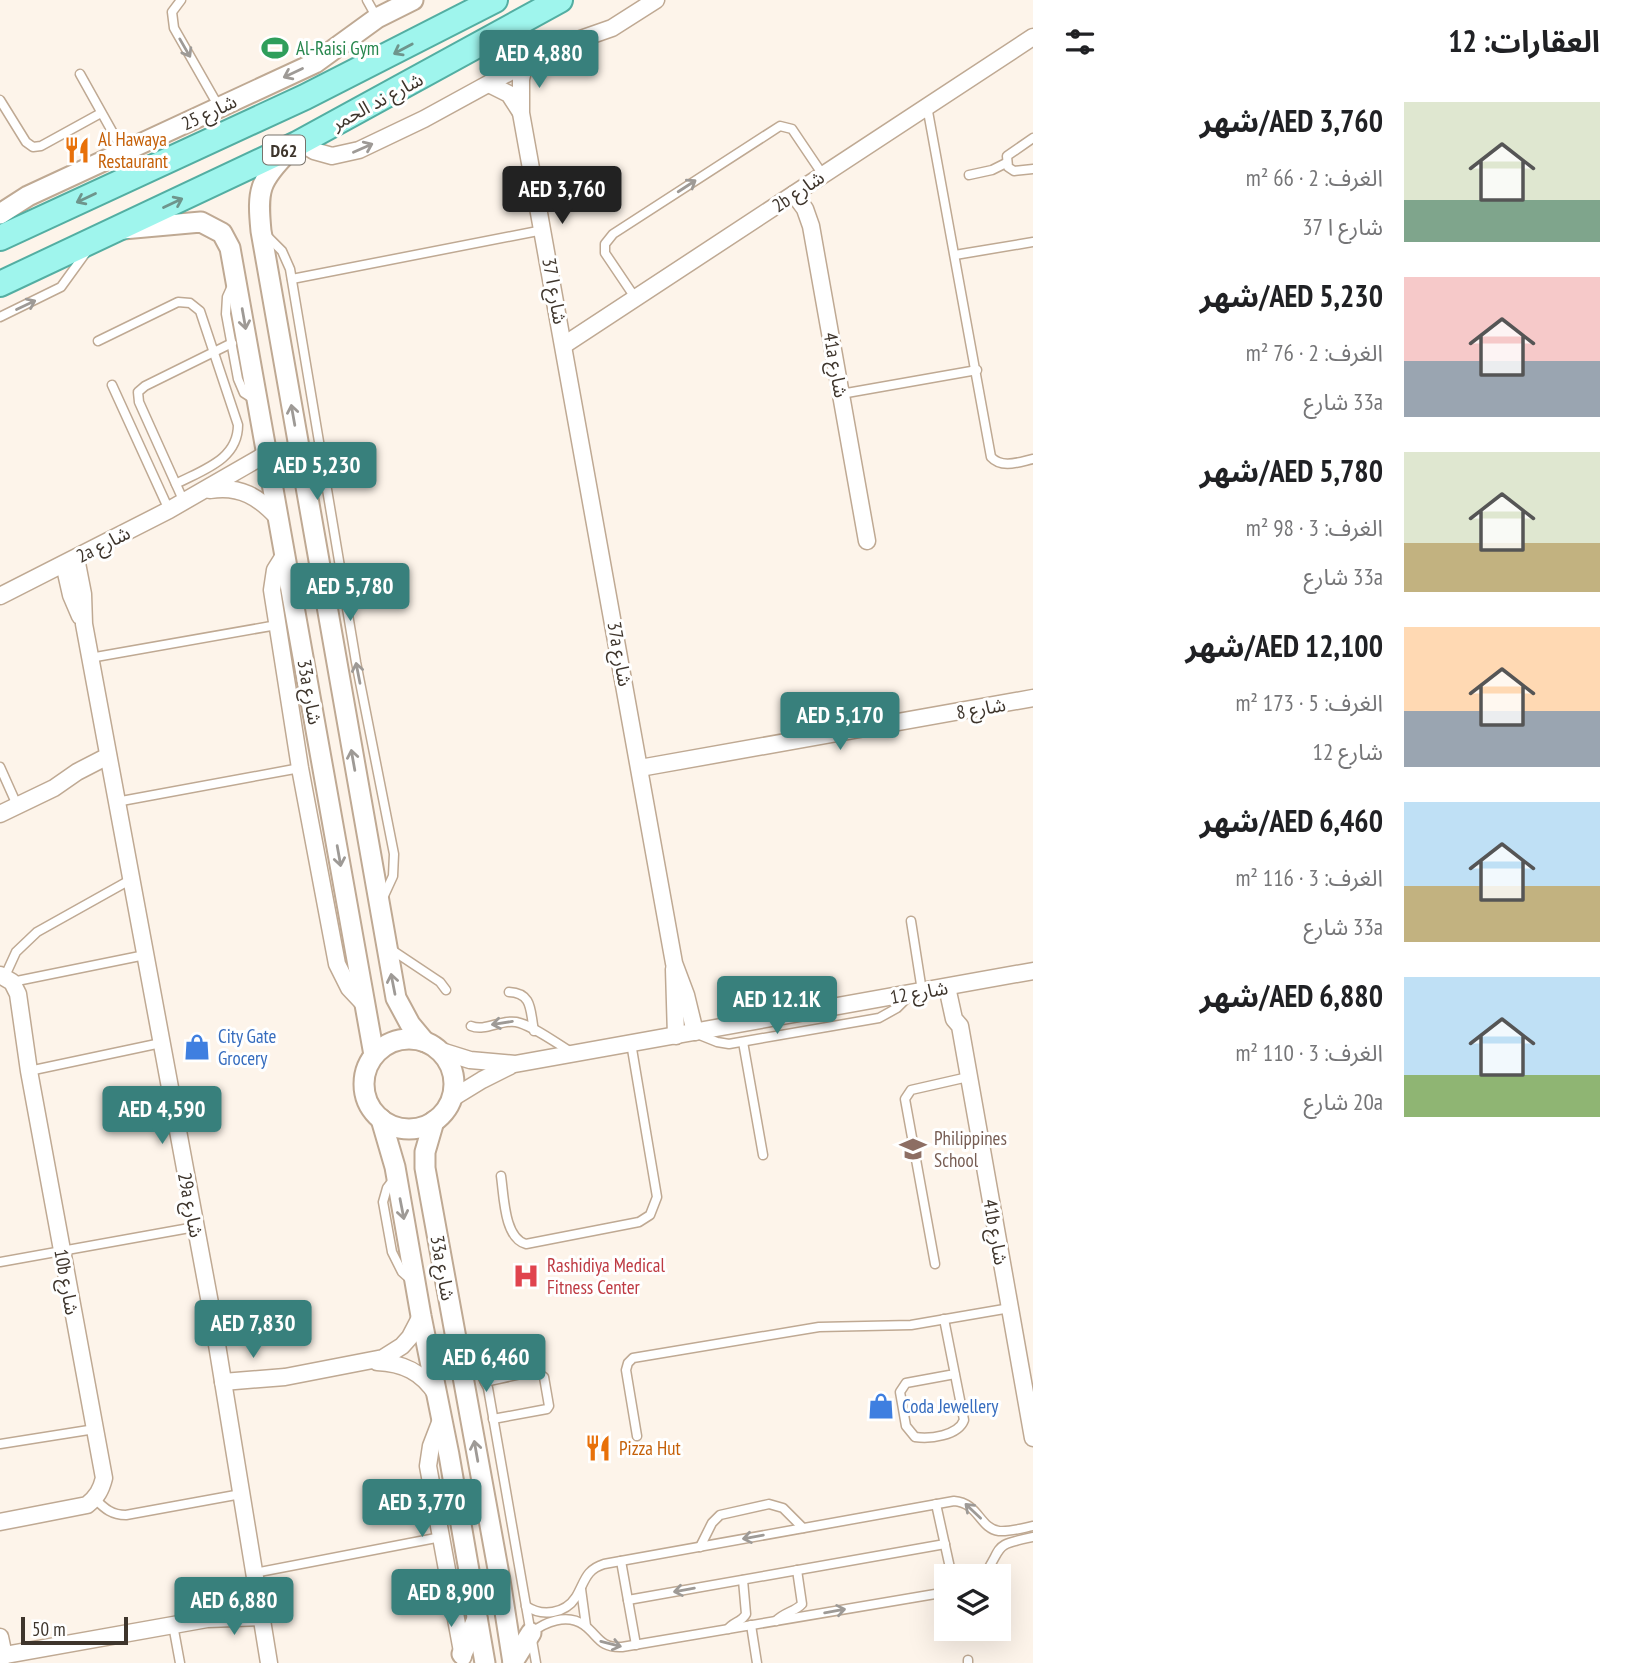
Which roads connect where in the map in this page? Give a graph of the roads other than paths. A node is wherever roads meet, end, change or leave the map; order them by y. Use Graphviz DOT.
graph roads {
  1 [pos="181,0"];
  2 [pos="366,0"];
  3 [pos="413,0"];
  4 [pos="495,0"];
  5 [pos="560,0"];
  6 [pos="656,0"];
  7 [pos="382,10"];
  8 [pos="1033,37"];
  9 [pos="525,63"];
  10 [pos="80,74"];
  11 [pos="489,83"];
  12 [pos="0,100"];
  13 [pos="927,106"];
  14 [pos="219,107"];
  15 [pos="102,113"];
  16 [pos="521,113"];
  17 [pos="1033,138"];
  18 [pos="298,143"];
  19 [pos="123,151"];
  20 [pos="1006,163"];
  21 [pos="1033,169"];
  22 [pos="823,175"];
  23 [pos="969,175"];
  24 [pos="794,194"];
  25 [pos="0,214"];
  26 [pos="544,230"];
  27 [pos="261,231"];
  28 [pos="106,234"];
  29 [pos="0,238"];
  30 [pos="1033,242"];
  31 [pos="955,255"];
  32 [pos="236,277"];
  33 [pos="292,279"];
  34 [pos="0,284"];
  35 [pos="636,299"];
  36 [pos="0,317"];
  37 [pos="98,341"];
  38 [pos="232,343"];
  39 [pos="564,345"];
  40 [pos="215,352"];
  41 [pos="977,370"];
  42 [pos="112,385"];
  43 [pos="841,394"];
  44 [pos="258,401"];
  45 [pos="268,453"];
  46 [pos="1033,459"];
  47 [pos="176,484"];
  48 [pos="204,491"];
  49 [pos="184,502"];
  50 [pos="169,510"];
  51 [pos="279,520"];
  52 [pos="867,541"];
  53 [pos="285,554"];
  54 [pos="70,561"];
  55 [pos="0,596"];
  56 [pos="328,614"];
  57 [pos="277,625"];
  58 [pos="90,658"];
  59 [pos="1033,698"];
  60 [pos="109,763"];
  61 [pos="0,767"];
  62 [pos="300,768"];
  63 [pos="640,768"];
  64 [pos="116,802"];
  65 [pos="17,806"];
  66 [pos="0,814"];
  67 [pos="130,880"];
  68 [pos="378,905"];
  69 [pos="911,921"];
  70 [pos="386,946"];
  71 [pos="145,956"];
  72 [pos="674,963"];
  73 [pos="1033,971"];
  74 [pos="6,978"];
  75 [pos="953,986"];
  76 [pos="446,990"];
  77 [pos="509,992"];
  78 [pos="916,992"];
  79 [pos="365,1005"];
  80 [pos="471,1026"];
  81 [pos="534,1031"];
  82 [pos="695,1032"];
  83 [pos="676,1036"];
  84 [pos="743,1042"];
  85 [pos="631,1043"];
  86 [pos="161,1044"];
  87 [pos="432,1046"];
  88 [pos="573,1054"];
  89 [pos="374,1055"];
  90 [pos="515,1064"];
  91 [pos="29,1071"];
  92 [pos="968,1077"];
  93 [pos="451,1100"];
  94 [pos="381,1119"];
  95 [pos="434,1121"];
  96 [pos="763,1155"];
  97 [pos="501,1176"];
  98 [pos="195,1227"];
  99 [pos="61,1251"];
  100 [pos="0,1262"];
  101 [pos="935,1264"];
  102 [pos="1010,1308"];
  103 [pos="421,1316"];
  104 [pos="944,1319"];
  105 [pos="457,1343"];
  106 [pos="372,1362"];
  107 [pos="955,1374"];
  108 [pos="485,1382"];
  109 [pos="224,1389"];
  110 [pos="436,1394"];
  111 [pos="493,1419"];
  112 [pos="441,1420"];
  113 [pos="94,1429"];
  114 [pos="637,1436"];
  115 [pos="1033,1438"];
  116 [pos="0,1444"];
  117 [pos="241,1494"];
  118 [pos="95,1499"];
  119 [pos="936,1504"];
  120 [pos="0,1522"];
  121 [pos="460,1522"];
  122 [pos="1033,1526"];
  123 [pos="803,1528"];
  124 [pos="440,1536"];
  125 [pos="1033,1537"];
  126 [pos="945,1544"];
  127 [pos="700,1547"];
  128 [pos="621,1561"];
  129 [pos="949,1564"];
  130 [pos="991,1564"];
  131 [pos="797,1570"];
  132 [pos="253,1573"];
  133 [pos="500,1580"];
  134 [pos="743,1580"];
  135 [pos="580,1586"];
  136 [pos="934,1594"];
  137 [pos="628,1600"];
  138 [pos="526,1606"];
  139 [pos="259,1610"];
  140 [pos="477,1619"];
  141 [pos="776,1621"];
  142 [pos="173,1625"];
  143 [pos="751,1625"];
  144 [pos="586,1626"];
  145 [pos="728,1629"];
  146 [pos="531,1633"];
  147 [pos="0,1637"];
  148 [pos="636,1645"];
  149 [pos="11,1657"];
  150 [pos="463,1658"];
  151 [pos="180,1663"];
  152 [pos="269,1663"];
  153 [pos="485,1663"];
  154 [pos="513,1663"];
  155 [pos="536,1663"];
  156 [pos="757,1663"];
  1 -- 14 [label="lane, one-way"];
  2 -- 7 [label="lane"];
  3 -- 7 [label="street, شارع 25"];
  4 -- 29 [label="main road, شارع ند الحمر / D62, one-way"];
  5 -- 18 [label="main road, شارع ند الحمر / D62"];
  6 -- 9 [label="street"];
  7 -- 14 [label="street, شارع 25, one-way"];
  8 -- 13 [label="street, 2b شارع"];
  9 -- 11 [label="street"];
  9 -- 16 [label="street, شارع ا 37"];
  10 -- 15 [label="lane"];
  11 -- 16 [label="street"];
  18 -- 11 [label="street, one-way"];
  12 -- 15 [label="lane"];
  13 -- 22 [label="street, 2b شارع"];
  13 -- 31 [label="lane"];
  14 -- 19 [label="street, شارع 25"];
  15 -- 19 [label="lane"];
  16 -- 26 [label="street, شارع ا 37"];
  17 -- 20 [label="lane"];
  18 -- 27 [label="street, 33a شارع"];
  28 -- 18 [label="main road, شارع ند الحمر / D62, one-way"];
  19 -- 25 [label="street, شارع 25"];
  20 -- 21 [label="lane"];
  20 -- 23 [label="lane"];
  22 -- 24 [label="street, 2b شارع"];
  35 -- 22 [label="lane, one-way"];
  24 -- 35 [label="street, 2b شارع"];
  24 -- 43 [label="street, 41a شارع"];
  26 -- 33 [label="lane"];
  26 -- 39 [label="street, شارع ا 37"];
  27 -- 33 [label="lane"];
  56 -- 27 [label="street, 33a شارع, one-way"];
  28 -- 32 [label="street, 33a شارع"];
  28 -- 34 [label="main road, شارع ند الحمر / D62"];
  36 -- 28 [label="lane, one-way"];
  30 -- 31 [label="lane"];
  31 -- 41 [label="lane"];
  32 -- 38 [label="lane"];
  32 -- 44 [label="street, 33a شارع, one-way"];
  68 -- 33 [label="lane, one-way"];
  35 -- 39 [label="street, 2b شارع"];
  37 -- 40 [label="lane"];
  38 -- 40 [label="lane"];
  38 -- 44 [label="lane"];
  39 -- 63 [label="street, 37a شارع"];
  40 -- 47 [label="lane"];
  40 -- 47 [label="lane"];
  41 -- 43 [label="lane"];
  41 -- 46 [label="lane"];
  42 -- 50 [label="lane"];
  43 -- 52 [label="street, 41a شارع"];
  44 -- 45 [label="street, 33a شارع"];
  45 -- 48 [label="street, 2a شارع"];
  45 -- 51 [label="street, 33a شارع"];
  45 -- 56 [label="street"];
  47 -- 49 [label="lane"];
  48 -- 49 [label="street, 2a شارع"];
  48 -- 51 [label="street, 2a شارع"];
  49 -- 50 [label="street, 2a شارع"];
  50 -- 54 [label="street, 2a شارع"];
  51 -- 53 [label="street, 33a شارع"];
  53 -- 57 [label="street"];
  53 -- 79 [label="street, 33a شارع, one-way"];
  54 -- 55 [label="street, 2a شارع"];
  54 -- 58 [label="street, 29a شارع"];
  68 -- 56 [label="street, 33a شارع, one-way"];
  57 -- 58 [label="lane"];
  57 -- 62 [label="street"];
  58 -- 60 [label="street, 29a شارع"];
  59 -- 63 [label="street, شارع 8"];
  60 -- 64 [label="street, 29a شارع"];
  60 -- 65 [label="street"];
  61 -- 65 [label="lane"];
  62 -- 64 [label="lane"];
  62 -- 79 [label="street"];
  63 -- 72 [label="street, 37a شارع"];
  64 -- 67 [label="street, 29a شارع"];
  65 -- 66 [label="street"];
  67 -- 71 [label="street, 29a شارع"];
  67 -- 74 [label="lane"];
  68 -- 70 [label="street, 33a شارع"];
  69 -- 78 [label="lane"];
  70 -- 76 [label="lane"];
  87 -- 70 [label="street, 33a شارع, one-way"];
  71 -- 74 [label="lane"];
  71 -- 86 [label="street, 29a شارع"];
  72 -- 82 [label="street, 37a شارع"];
  72 -- 83 [label="street, 37a شارع"];
  73 -- 75 [label="street, شارع 12"];
  74 -- 91 [label="street, 10b شارع"];
  75 -- 78 [label="street, شارع 12"];
  75 -- 92 [label="street, 41b شارع"];
  77 -- 81 [label="lane"];
  78 -- 82 [label="street, شارع 12"];
  78 -- 84 [label="lane"];
  79 -- 89 [label="street, 33a شارع"];
  81 -- 80 [label="lane, one-way"];
  81 -- 88 [label="lane"];
  82 -- 83 [label="street, شارع 12"];
  82 -- 84 [label="lane"];
  83 -- 85 [label="street, شارع 12"];
  84 -- 96 [label="lane"];
  85 -- 88 [label="street, شارع 12"];
  85 -- 97 [label="lane"];
  86 -- 91 [label="lane"];
  86 -- 98 [label="street, 29a شارع"];
  87 -- 89 [label="street"];
  87 -- 90 [label="street, شارع 12"];
  87 -- 93 [label="street"];
  88 -- 90 [label="street, شارع 12"];
  89 -- 94 [label="street"];
  90 -- 93 [label="street, شارع 12"];
  91 -- 99 [label="street, 10b شارع"];
  92 -- 101 [label="lane"];
  92 -- 102 [label="street, 41b شارع"];
  93 -- 95 [label="street"];
  94 -- 95 [label="street"];
  94 -- 103 [label="street, 33a شارع, one-way"];
  95 -- 105 [label="street, 33a شارع"];
  98 -- 99 [label="lane"];
  98 -- 109 [label="street, 29a شارع"];
  99 -- 100 [label="lane"];
  99 -- 113 [label="street, 10b شارع"];
  102 -- 104 [label="lane"];
  102 -- 115 [label="street, 41b شارع"];
  103 -- 106 [label="street"];
  103 -- 110 [label="street, 33a شارع"];
  104 -- 107 [label="lane"];
  104 -- 114 [label="lane"];
  105 -- 108 [label="lane"];
  133 -- 105 [label="street, 33a شارع, one-way"];
  106 -- 109 [label="street"];
  106 -- 110 [label="street"];
  107 -- 107 [label="lane"];
  108 -- 111 [label="lane"];
  108 -- 111 [label="lane"];
  109 -- 117 [label="street, 29a شارع"];
  110 -- 112 [label="street, 33a شارع"];
  111 -- 138 [label="lane"];
  112 -- 121 [label="street, 33a شارع"];
  112 -- 124 [label="street"];
  113 -- 116 [label="lane"];
  113 -- 118 [label="street, 10b شارع"];
  117 -- 118 [label="lane"];
  117 -- 132 [label="street, 29a شارع"];
  118 -- 120 [label="street"];
  122 -- 119 [label="lane, one-way"];
  119 -- 123 [label="lane"];
  119 -- 126 [label="lane"];
  121 -- 133 [label="street"];
  121 -- 140 [label="street, 33a شارع"];
  123 -- 127 [label="lane, one-way"];
  123 -- 127 [label="lane"];
  124 -- 132 [label="lane"];
  124 -- 150 [label="street"];
  125 -- 130 [label="lane"];
  126 -- 129 [label="lane"];
  126 -- 131 [label="lane"];
  127 -- 128 [label="lane"];
  128 -- 135 [label="lane"];
  128 -- 137 [label="lane"];
  131 -- 134 [label="lane"];
  131 -- 141 [label="lane"];
  132 -- 139 [label="street, 29a شارع"];
  133 -- 154 [label="street, 33a شارع"];
  134 -- 137 [label="lane, one-way"];
  134 -- 145 [label="lane"];
  135 -- 138 [label="lane"];
  135 -- 144 [label="lane"];
  141 -- 136 [label="lane, one-way"];
  137 -- 148 [label="lane"];
  138 -- 146 [label="lane"];
  139 -- 142 [label="street"];
  139 -- 152 [label="street, 29a شارع"];
  140 -- 150 [label="street"];
  140 -- 153 [label="street, 33a شارع"];
  141 -- 143 [label="lane"];
  142 -- 149 [label="street"];
  142 -- 151 [label="lane"];
  143 -- 145 [label="lane"];
  143 -- 156 [label="lane"];
  144 -- 146 [label="lane"];
  144 -- 148 [label="lane, one-way"];
  145 -- 148 [label="lane"];
  146 -- 154 [label="street"];
  146 -- 155 [label="lane"];
  147 -- 149 [label="street"];
}
